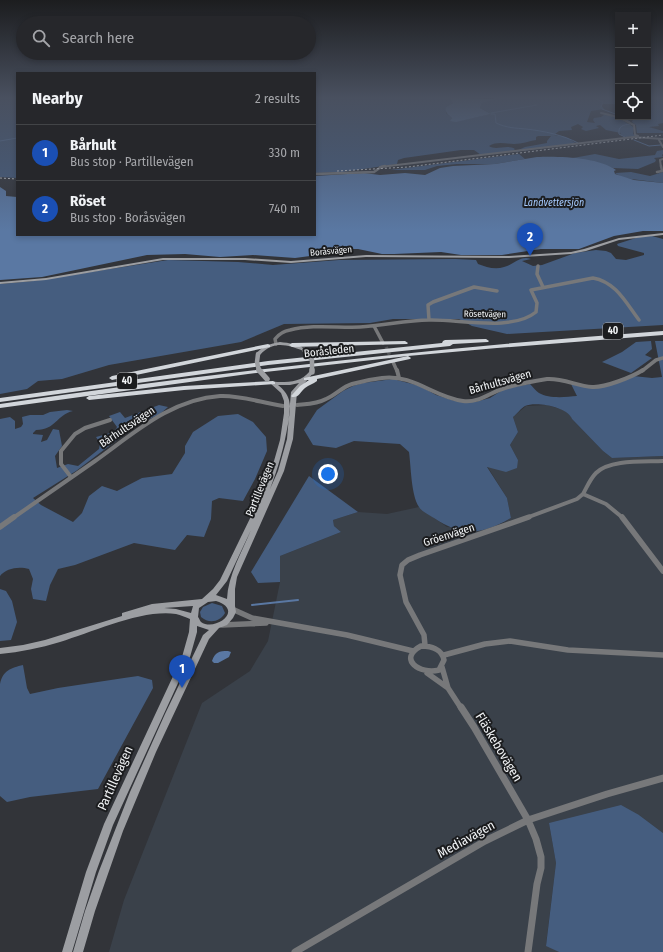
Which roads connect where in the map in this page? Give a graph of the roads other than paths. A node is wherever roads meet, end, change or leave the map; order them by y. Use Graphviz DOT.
graph roads {
  1 [pos="593,142"];
  2 [pos="663,159"];
  3 [pos="657,172"];
  4 [pos="316,174"];
  5 [pos="663,234"];
  6 [pos="538,266"];
  7 [pos="0,283"];
  8 [pos="543,287"];
  9 [pos="497,290"];
  10 [pos="429,320"];
  11 [pos="639,320"];
  12 [pos="374,326"];
  13 [pos="663,328"];
  14 [pos="663,333"];
  15 [pos="486,340"];
  16 [pos="276,344"];
  17 [pos="292,345"];
  18 [pos="385,345"];
  19 [pos="268,346"];
  20 [pos="470,348"];
  21 [pos="663,358"];
  22 [pos="392,360"];
  23 [pos="327,375"];
  24 [pos="399,378"];
  25 [pos="306,379"];
  26 [pos="273,383"];
  27 [pos="294,396"];
  28 [pos="0,400"];
  29 [pos="11,401"];
  30 [pos="297,405"];
  31 [pos="0,406"];
  32 [pos="282,406"];
  33 [pos="110,420"];
  34 [pos="663,461"];
  35 [pos="71,477"];
  36 [pos="583,494"];
  37 [pos="0,527"];
  38 [pos="663,571"];
  39 [pos="204,601"];
  40 [pos="231,607"];
  41 [pos="194,618"];
  42 [pos="274,623"];
  43 [pos="106,624"];
  44 [pos="220,626"];
  45 [pos="425,645"];
  46 [pos="0,651"];
  47 [pos="413,651"];
  48 [pos="444,655"];
  49 [pos="663,655"];
  50 [pos="442,667"];
  51 [pos="426,672"];
  52 [pos="448,688"];
  53 [pos="663,778"];
  54 [pos="528,820"];
  55 [pos="67,952"];
  56 [pos="78,952"];
  57 [pos="295,952"];
  58 [pos="528,952"];
  1 -- 4 [label="street"];
  2 -- 3 [label="street"];
  5 -- 7 [label="street, Boråsvägen"];
  6 -- 8 [label="street"];
  8 -- 10 [label="street, Rösetvägen"];
  8 -- 11 [label="street"];
  9 -- 10 [label="street"];
  10 -- 12 [label="street, Rösetvägen"];
  12 -- 16 [label="street, Rösetvägen"];
  12 -- 18 [label="street"];
  13 -- 15 [label="highway, Boråsleden / 40"];
  14 -- 20 [label="highway, Boråsleden / 40"];
  15 -- 17 [label="highway"];
  15 -- 29 [label="highway, Boråsleden / 40"];
  16 -- 17 [label="street"];
  16 -- 19 [label="street"];
  17 -- 25 [label="street, bridge"];
  19 -- 26 [label="street, bridge"];
  19 -- 29 [label="highway"];
  20 -- 23 [label="highway"];
  20 -- 29 [label="highway, Boråsleden / 40"];
  21 -- 24 [label="street, Bårhultsvägen"];
  22 -- 24 [label="street"];
  23 -- 25 [label="highway"];
  23 -- 27 [label="highway"];
  24 -- 30 [label="street, Bårhultsvägen"];
  25 -- 26 [label="street"];
  25 -- 27 [label="street"];
  26 -- 29 [label="highway"];
  26 -- 39 [label="street, Partillevägen"];
  27 -- 40 [label="street, Partillevägen"];
  28 -- 29 [label="highway, Boråsleden / 40"];
  29 -- 31 [label="highway, Boråsleden / 40"];
  32 -- 35 [label="street, Bårhultsvägen"];
  33 -- 35 [label="street"];
  34 -- 36 [label="street"];
  35 -- 37 [label="street, Bårhultsvägen"];
  36 -- 38 [label="street"];
  36 -- 45 [label="street, Gröenvägen"];
  39 -- 40 [label="street"];
  39 -- 41 [label="street"];
  39 -- 43 [label="street"];
  40 -- 42 [label="street"];
  40 -- 44 [label="street"];
  41 -- 43 [label="street"];
  41 -- 44 [label="street"];
  41 -- 55 [label="street, Partillevägen"];
  42 -- 44 [label="street"];
  42 -- 47 [label="street"];
  43 -- 46 [label="street"];
  44 -- 56 [label="street, Partillevägen"];
  45 -- 47 [label="street"];
  45 -- 48 [label="street"];
  47 -- 51 [label="street"];
  48 -- 49 [label="street"];
  48 -- 50 [label="street"];
  50 -- 51 [label="street"];
  50 -- 52 [label="street, Fläskebovägen"];
  51 -- 52 [label="street, Fläskebovägen"];
  52 -- 54 [label="street, Fläskebovägen"];
  53 -- 54 [label="street, Mediavägen"];
  54 -- 57 [label="street, Mediavägen"];
  54 -- 58 [label="street, Fläskebovägen"];
}
